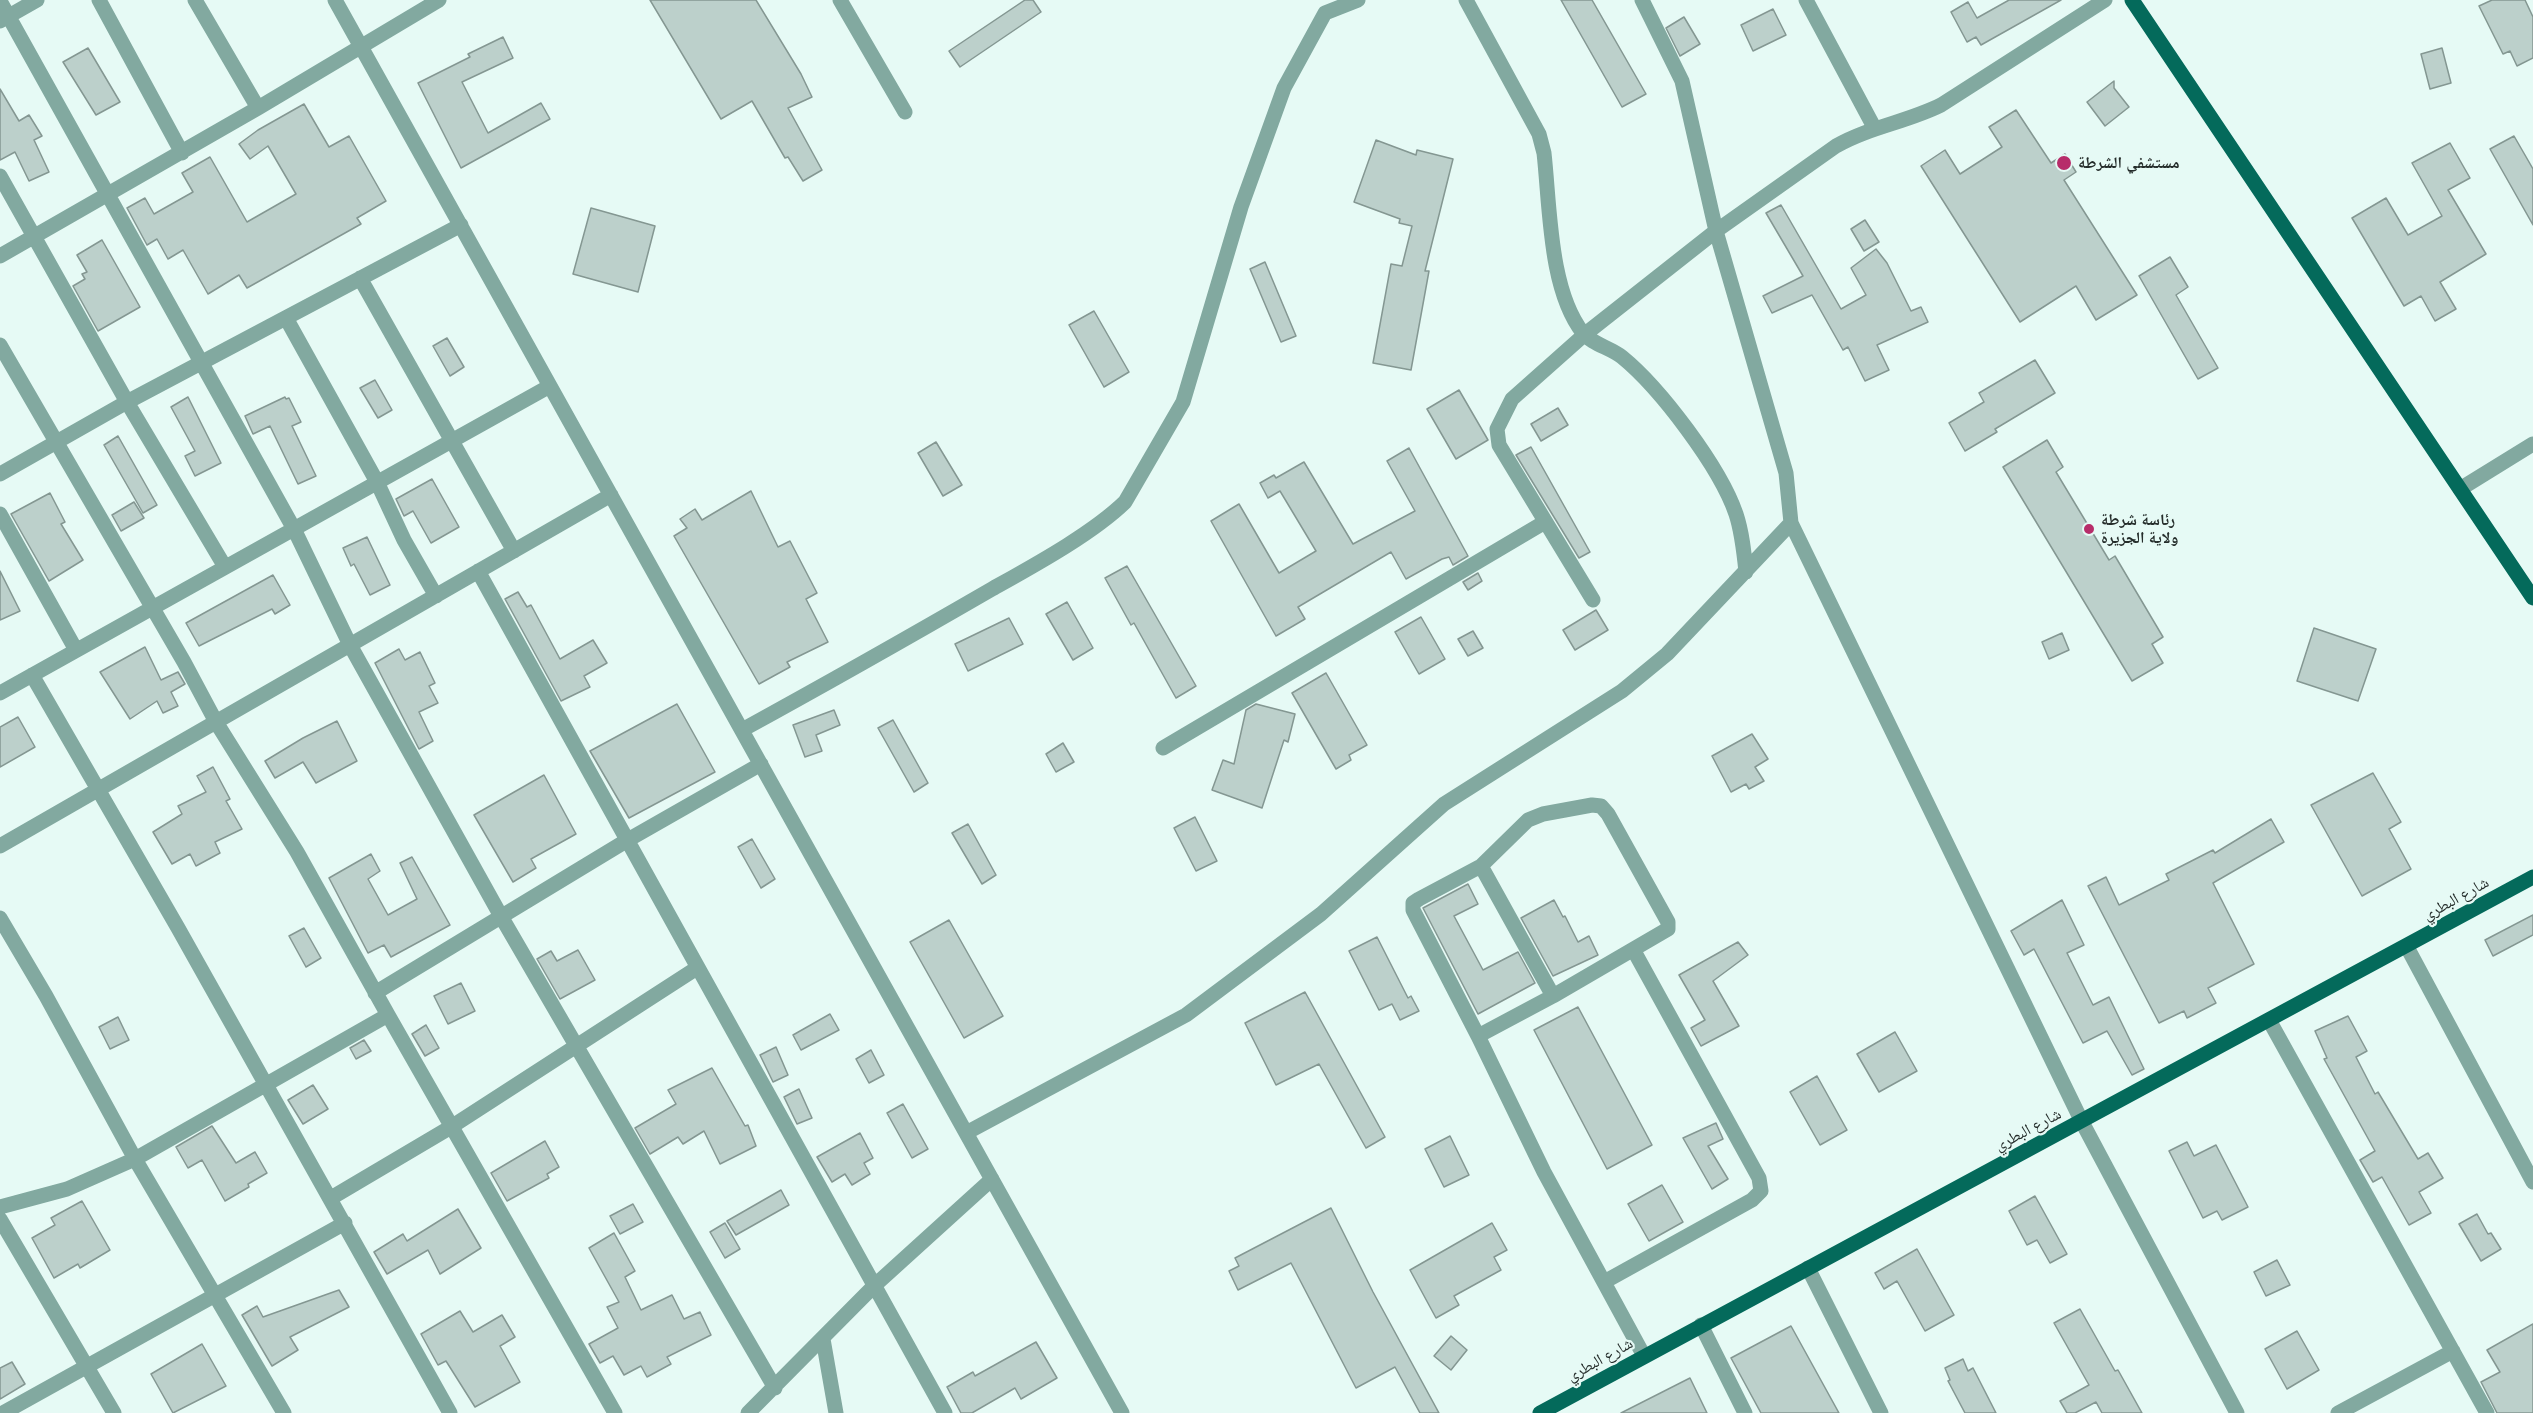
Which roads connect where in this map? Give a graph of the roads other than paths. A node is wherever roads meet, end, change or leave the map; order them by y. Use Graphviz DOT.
graph roads {
  1 [pos="37,0"];
  2 [pos="99,0"];
  3 [pos="195,0"];
  4 [pos="335,0"];
  5 [pos="439,0"];
  6 [pos="1358,0"];
  7 [pos="1466,0"];
  8 [pos="1642,0"];
  9 [pos="1806,0"];
  10 [pos="2105,0"];
  11 [pos="2132,0"];
  12 [pos="0,1"];
  13 [pos="847,2"];
  14 [pos="4,19"];
  15 [pos="361,46"];
  16 [pos="258,108"];
  17 [pos="905,112"];
  18 [pos="1875,129"];
  19 [pos="182,153"];
  20 [pos="0,176"];
  21 [pos="108,195"];
  22 [pos="461,225"];
  23 [pos="1716,231"];
  24 [pos="34,236"];
  25 [pos="0,256"];
  26 [pos="360,278"];
  27 [pos="286,318"];
  28 [pos="1584,335"];
  29 [pos="0,345"];
  30 [pos="202,361"];
  31 [pos="550,387"];
  32 [pos="127,402"];
  33 [pos="453,440"];
  34 [pos="57,441"];
  35 [pos="2533,444"];
  36 [pos="0,474"];
  37 [pos="377,482"];
  38 [pos="2460,489"];
  39 [pos="611,495"];
  40 [pos="0,514"];
  41 [pos="1545,522"];
  42 [pos="1791,523"];
  43 [pos="294,529"];
  44 [pos="514,551"];
  45 [pos="225,567"];
  46 [pos="478,572"];
  47 [pos="1746,572"];
  48 [pos="436,596"];
  49 [pos="2533,598"];
  50 [pos="1593,600"];
  51 [pos="152,608"];
  52 [pos="350,645"];
  53 [pos="76,650"];
  54 [pos="32,675"];
  55 [pos="2,688"];
  56 [pos="216,722"];
  57 [pos="742,730"];
  58 [pos="1162,747"];
  59 [pos="761,764"];
  60 [pos="98,790"];
  61 [pos="626,842"];
  62 [pos="0,846"];
  63 [pos="1481,866"];
  64 [pos="2533,876"];
  65 [pos="0,918"];
  66 [pos="502,918"];
  67 [pos="2407,947"];
  68 [pos="1634,951"];
  69 [pos="698,968"];
  70 [pos="375,993"];
  71 [pos="1553,996"];
  72 [pos="388,1015"];
  73 [pos="2269,1020"];
  74 [pos="1478,1036"];
  75 [pos="575,1046"];
  76 [pos="266,1085"];
  77 [pos="2082,1122"];
  78 [pos="451,1127"];
  79 [pos="966,1133"];
  80 [pos="135,1159"];
  81 [pos="992,1179"];
  82 [pos="2533,1182"];
  83 [pos="331,1198"];
  84 [pos="0,1207"];
  85 [pos="0,1219"];
  86 [pos="345,1223"];
  87 [pos="1808,1268"];
  88 [pos="1604,1282"];
  89 [pos="874,1286"];
  90 [pos="216,1295"];
  91 [pos="1701,1325"];
  92 [pos="823,1339"];
  93 [pos="2452,1351"];
  94 [pos="1644,1356"];
  95 [pos="86,1366"];
  96 [pos="775,1388"];
  97 [pos="3,1413"];
  98 [pos="114,1413"];
  99 [pos="284,1413"];
  100 [pos="450,1413"];
  101 [pos="615,1413"];
  102 [pos="748,1413"];
  103 [pos="836,1413"];
  104 [pos="945,1413"];
  105 [pos="1122,1413"];
  106 [pos="1540,1413"];
  107 [pos="1745,1413"];
  108 [pos="1881,1413"];
  109 [pos="2237,1413"];
  110 [pos="2338,1413"];
  111 [pos="2487,1413"];
  1 -- 14 [label="street"];
  2 -- 19 [label="street"];
  3 -- 16 [label="street"];
  4 -- 15 [label="street"];
  5 -- 15 [label="street"];
  6 -- 57 [label="street"];
  7 -- 28 [label="street"];
  8 -- 23 [label="street"];
  9 -- 18 [label="street"];
  10 -- 18 [label="street"];
  11 -- 38 [label="main road"];
  12 -- 14 [label="street"];
  13 -- 17 [label="street"];
  14 -- 21 [label="street"];
  15 -- 16 [label="street"];
  15 -- 22 [label="street"];
  16 -- 19 [label="street"];
  18 -- 23 [label="street"];
  19 -- 21 [label="street"];
  20 -- 24 [label="street"];
  21 -- 24 [label="street"];
  21 -- 30 [label="street"];
  22 -- 26 [label="street"];
  22 -- 31 [label="street"];
  23 -- 28 [label="street"];
  23 -- 42 [label="street"];
  24 -- 25 [label="street"];
  24 -- 32 [label="street"];
  26 -- 27 [label="street"];
  26 -- 33 [label="street"];
  27 -- 30 [label="street"];
  27 -- 37 [label="street"];
  28 -- 41 [label="street"];
  28 -- 47 [label="street"];
  29 -- 34 [label="street"];
  30 -- 32 [label="street"];
  30 -- 43 [label="street"];
  31 -- 33 [label="street"];
  31 -- 39 [label="street"];
  32 -- 34 [label="street"];
  32 -- 45 [label="street"];
  33 -- 37 [label="street"];
  33 -- 44 [label="street"];
  34 -- 36 [label="street"];
  34 -- 51 [label="street"];
  35 -- 38 [label="street"];
  37 -- 43 [label="street"];
  37 -- 48 [label="street"];
  38 -- 49 [label="main road"];
  39 -- 44 [label="street"];
  39 -- 57 [label="street"];
  40 -- 53 [label="street"];
  41 -- 50 [label="street"];
  41 -- 58 [label="street"];
  42 -- 47 [label="street"];
  42 -- 77 [label="street"];
  43 -- 45 [label="street"];
  43 -- 52 [label="street"];
  44 -- 46 [label="street"];
  45 -- 51 [label="street"];
  46 -- 48 [label="street"];
  46 -- 61 [label="street"];
  47 -- 79 [label="street"];
  48 -- 52 [label="street"];
  51 -- 53 [label="street"];
  51 -- 56 [label="street"];
  52 -- 56 [label="street"];
  52 -- 66 [label="street"];
  53 -- 54 [label="street"];
  54 -- 55 [label="street"];
  54 -- 60 [label="street"];
  56 -- 60 [label="street"];
  56 -- 70 [label="street"];
  57 -- 59 [label="street"];
  59 -- 61 [label="street"];
  59 -- 79 [label="street"];
  60 -- 62 [label="street"];
  60 -- 76 [label="street"];
  61 -- 66 [label="street"];
  61 -- 69 [label="street"];
  63 -- 68 [label="street"];
  63 -- 71 [label="street"];
  63 -- 74 [label="street"];
  64 -- 67 [label="main road, شارع البطري"];
  65 -- 80 [label="street"];
  66 -- 70 [label="street"];
  66 -- 75 [label="street"];
  67 -- 73 [label="main road, شارع البطري"];
  67 -- 82 [label="street"];
  68 -- 71 [label="street"];
  68 -- 88 [label="street"];
  69 -- 75 [label="street"];
  69 -- 89 [label="street"];
  70 -- 72 [label="street"];
  71 -- 74 [label="street"];
  72 -- 76 [label="street"];
  72 -- 78 [label="street"];
  73 -- 77 [label="main road, شارع البطري"];
  73 -- 93 [label="street"];
  74 -- 88 [label="street"];
  75 -- 78 [label="street"];
  75 -- 96 [label="street"];
  76 -- 80 [label="street"];
  76 -- 83 [label="street"];
  77 -- 87 [label="main road, شارع البطري"];
  77 -- 109 [label="street"];
  78 -- 83 [label="street"];
  78 -- 101 [label="street"];
  79 -- 81 [label="street"];
  80 -- 84 [label="street"];
  80 -- 90 [label="street"];
  81 -- 89 [label="street"];
  81 -- 105 [label="street"];
  83 -- 86 [label="street"];
  85 -- 95 [label="street"];
  86 -- 90 [label="street"];
  86 -- 100 [label="street"];
  87 -- 91 [label="main road, شارع البطري"];
  87 -- 108 [label="street"];
  88 -- 94 [label="street"];
  89 -- 92 [label="street"];
  89 -- 104 [label="street"];
  90 -- 95 [label="street"];
  90 -- 99 [label="street"];
  91 -- 94 [label="main road, شارع البطري"];
  91 -- 107 [label="street"];
  92 -- 96 [label="street"];
  92 -- 103 [label="street"];
  93 -- 110 [label="street"];
  93 -- 111 [label="street"];
  94 -- 106 [label="main road, شارع البطري"];
  95 -- 97 [label="street"];
  95 -- 98 [label="street"];
  96 -- 102 [label="street"];
}
